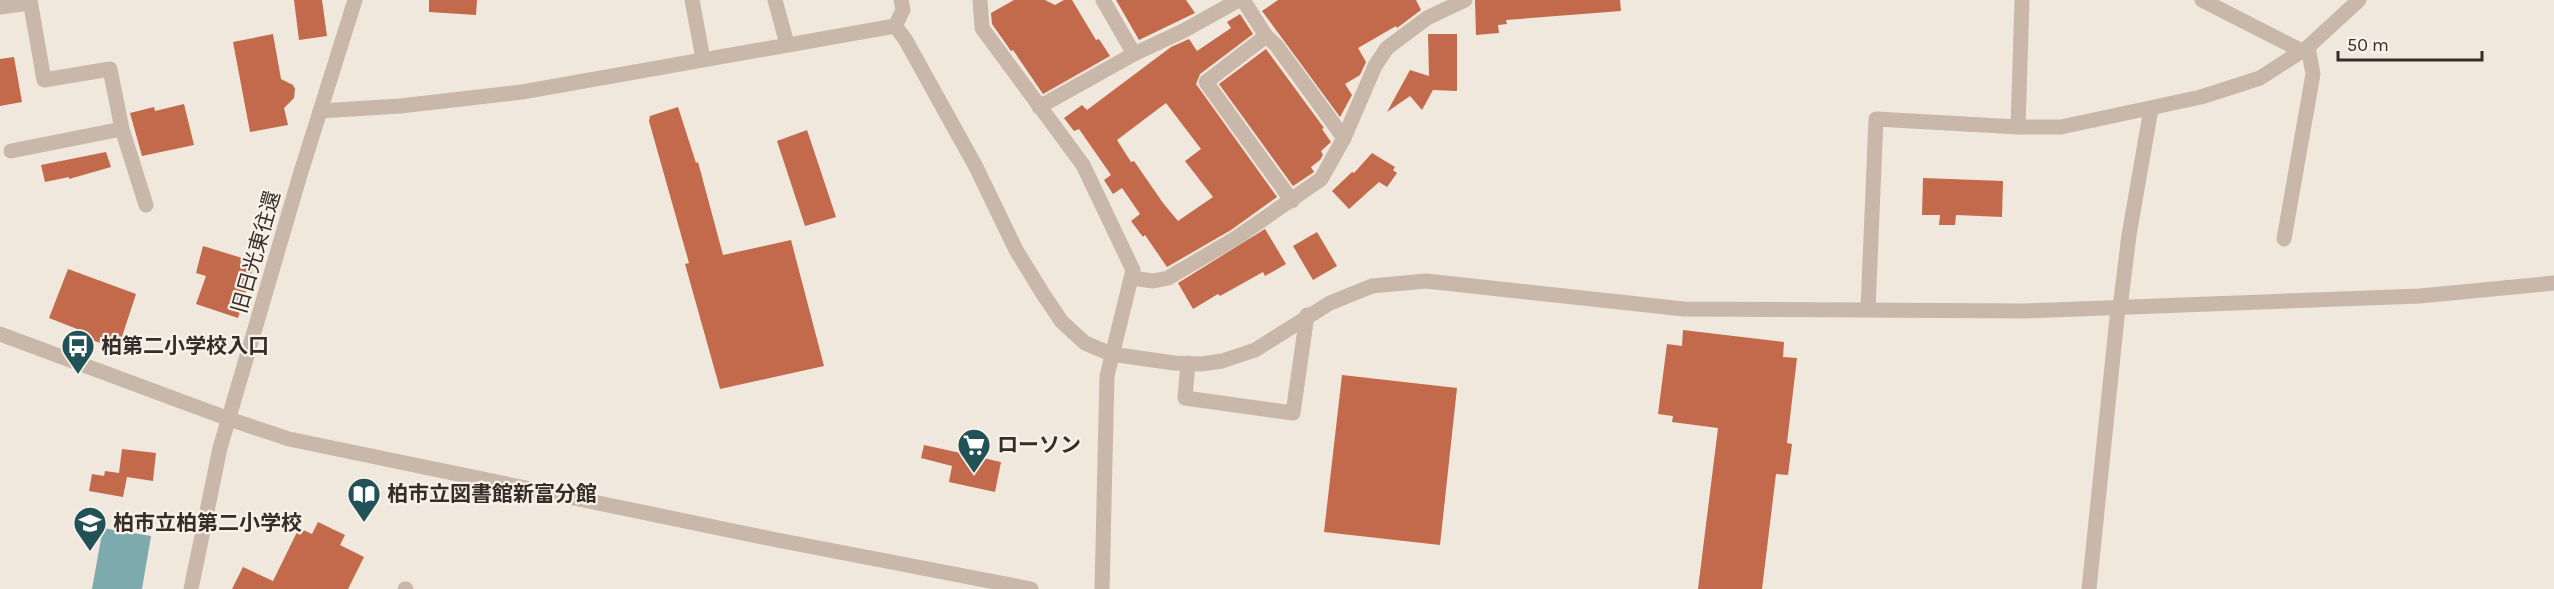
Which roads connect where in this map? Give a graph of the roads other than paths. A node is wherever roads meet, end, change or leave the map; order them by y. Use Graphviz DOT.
graph roads {
  1 [pos="355,0"];
  2 [pos="692,0"];
  3 [pos="775,0"];
  4 [pos="901,0"];
  5 [pos="980,0"];
  6 [pos="1103,0"];
  7 [pos="1241,0"];
  8 [pos="1465,0"];
  9 [pos="2022,0"];
  10 [pos="2202,0"];
  11 [pos="2359,0"];
  12 [pos="30,2"];
  13 [pos="1223,4"];
  14 [pos="0,7"];
  15 [pos="895,26"];
  16 [pos="1266,36"];
  17 [pos="787,44"];
  18 [pos="2305,49"];
  19 [pos="1134,54"];
  20 [pos="703,59"];
  21 [pos="1039,107"];
  22 [pos="2151,109"];
  23 [pos="320,111"];
  24 [pos="2018,128"];
  25 [pos="122,129"];
  26 [pos="1344,138"];
  27 [pos="11,151"];
  28 [pos="1292,201"];
  29 [pos="146,205"];
  30 [pos="2284,239"];
  31 [pos="1132,278"];
  32 [pos="2554,283"];
  33 [pos="2119,308"];
  34 [pos="1868,309"];
  35 [pos="1307,315"];
  36 [pos="0,334"];
  37 [pos="1112,354"];
  38 [pos="1188,363"];
  39 [pos="229,419"];
  40 [pos="191,589"];
  41 [pos="1031,589"];
  42 [pos="1102,589"];
  43 [pos="2089,589"];
  1 -- 23 [label="street, 旧日光東往還"];
  2 -- 20 [label="street"];
  3 -- 17 [label="street"];
  4 -- 15 [label="street"];
  5 -- 21 [label="street"];
  6 -- 19 [label="street"];
  7 -- 13 [label="street"];
  7 -- 16 [label="street"];
  8 -- 26 [label="street"];
  9 -- 24 [label="street"];
  10 -- 18 [label="street"];
  11 -- 18 [label="street"];
  12 -- 14 [label="street"];
  12 -- 25 [label="street"];
  13 -- 19 [label="street"];
  15 -- 17 [label="street"];
  15 -- 37 [label="street"];
  16 -- 26 [label="street"];
  16 -- 28 [label="street"];
  17 -- 20 [label="street"];
  18 -- 22 [label="street"];
  18 -- 30 [label="street"];
  19 -- 21 [label="street"];
  20 -- 23 [label="street"];
  21 -- 31 [label="street"];
  22 -- 24 [label="street"];
  22 -- 33 [label="street"];
  23 -- 39 [label="street, 旧日光東往還"];
  24 -- 34 [label="street"];
  25 -- 27 [label="street"];
  25 -- 29 [label="street"];
  26 -- 28 [label="street"];
  28 -- 31 [label="street"];
  31 -- 37 [label="street"];
  32 -- 33 [label="street"];
  33 -- 34 [label="street"];
  33 -- 43 [label="street"];
  34 -- 35 [label="street"];
  35 -- 38 [label="street"];
  35 -- 38 [label="street"];
  36 -- 39 [label="street"];
  37 -- 38 [label="street"];
  37 -- 42 [label="street"];
  39 -- 40 [label="street, 旧日光東往還"];
  39 -- 41 [label="street"];
}
